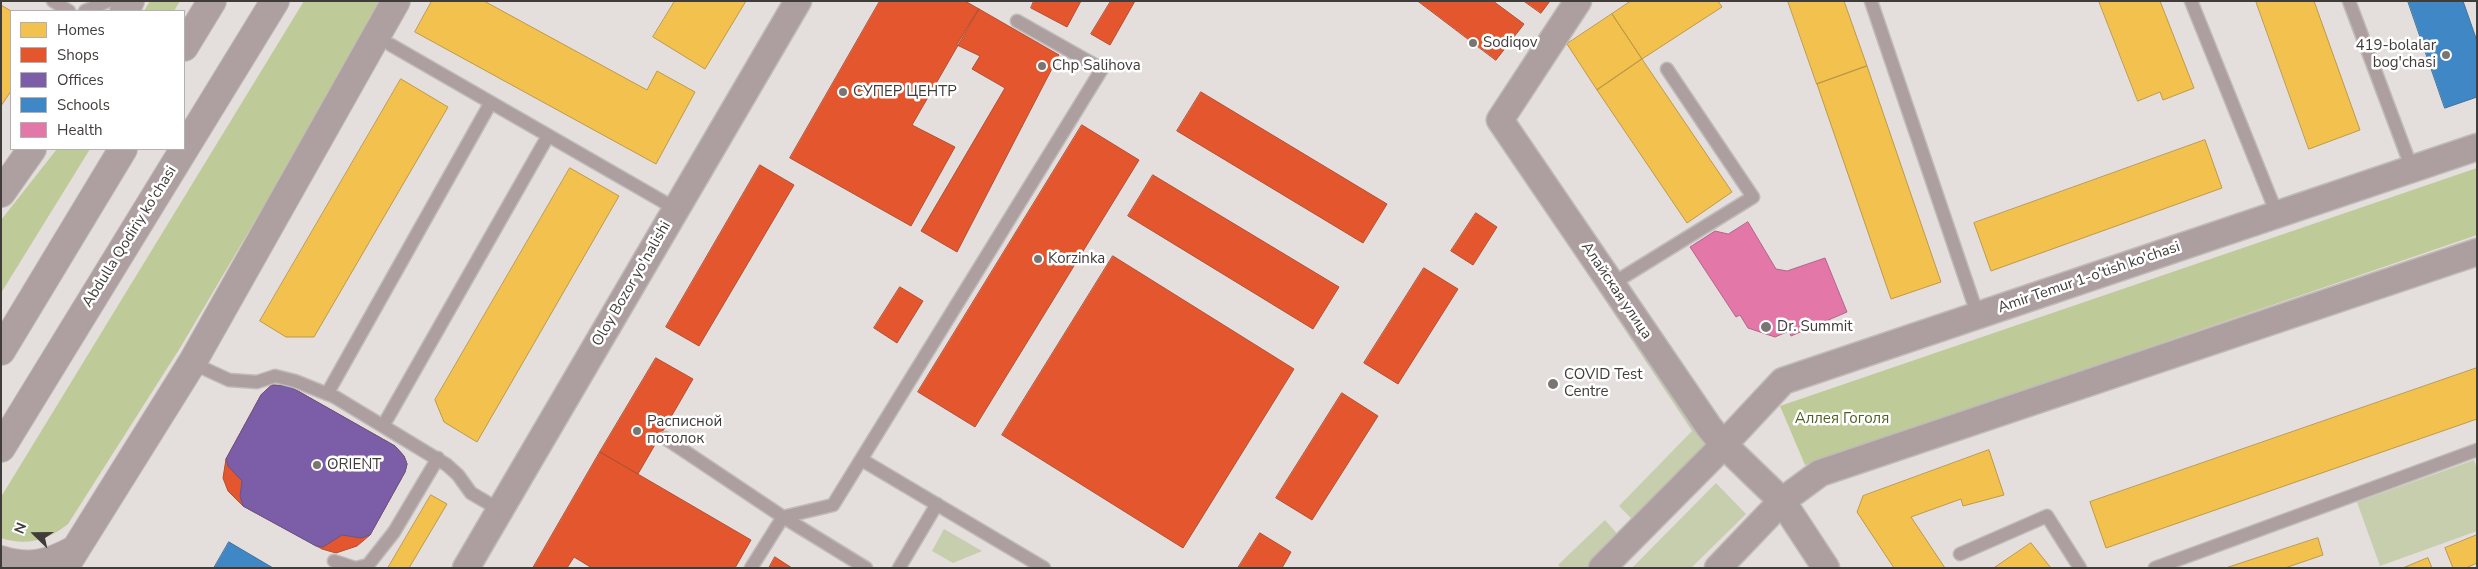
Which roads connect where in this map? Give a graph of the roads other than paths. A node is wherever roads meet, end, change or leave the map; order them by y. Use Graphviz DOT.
graph roads {
  1 [pos="53,1"];
  2 [pos="108,1"];
  3 [pos="212,1"];
  4 [pos="275,1"];
  5 [pos="396,1"];
  6 [pos="798,1"];
  7 [pos="1578,1"];
  8 [pos="1870,1"];
  9 [pos="2191,1"];
  10 [pos="2349,1"];
  11 [pos="67,10"];
  12 [pos="87,10"];
  13 [pos="1017,22"];
  14 [pos="391,45"];
  15 [pos="185,46"];
  16 [pos="1667,69"];
  17 [pos="490,104"];
  18 [pos="548,136"];
  19 [pos="2477,147"];
  20 [pos="185,148"];
  21 [pos="31,150"];
  22 [pos="122,150"];
  23 [pos="184,150"];
  24 [pos="2412,169"];
  25 [pos="2,192"];
  26 [pos="676,209"];
  27 [pos="2277,214"];
  28 [pos="2477,252"];
  29 [pos="1612,284"];
  30 [pos="1978,316"];
  31 [pos="1,351"];
  32 [pos="192,363"];
  33 [pos="326,394"];
  34 [pos="383,426"];
  35 [pos="665,438"];
  36 [pos="1724,445"];
  37 [pos="1,448"];
  38 [pos="2477,450"];
  39 [pos="438,458"];
  40 [pos="862,460"];
  41 [pos="1782,501"];
  42 [pos="937,504"];
  43 [pos="500,510"];
  44 [pos="783,517"];
  45 [pos="1960,554"];
  46 [pos="69,559"];
  47 [pos="1,560"];
  48 [pos="334,561"];
  49 [pos="356,568"];
  50 [pos="466,568"];
  51 [pos="751,568"];
  52 [pos="866,568"];
  53 [pos="899,568"];
  54 [pos="1044,568"];
  55 [pos="1602,568"];
  56 [pos="1718,568"];
  57 [pos="1826,568"];
  58 [pos="2080,568"];
  59 [pos="2155,568"];
  1 -- 11 [label="lane"];
  2 -- 12 [label="lane"];
  3 -- 15 [label="main road"];
  4 -- 20 [label="main road, Abdulla Qodiriy ko'chasi"];
  5 -- 32 [label="main road"];
  6 -- 26 [label="street, Oloy Bozor yo'nalishi"];
  7 -- 29 [label="street, Алайская улица"];
  8 -- 30 [label="lane"];
  9 -- 27 [label="lane"];
  10 -- 24 [label="lane"];
  13 -- 40 [label="lane"];
  14 -- 17 [label="lane"];
  16 -- 29 [label="lane"];
  17 -- 18 [label="lane"];
  17 -- 33 [label="lane"];
  18 -- 26 [label="lane"];
  18 -- 34 [label="lane"];
  19 -- 24 [label="street, Amir Temur 1-o'tish ko'chasi"];
  21 -- 25 [label="main road"];
  22 -- 31 [label="main road"];
  23 -- 37 [label="main road, Abdulla Qodiriy ko'chasi"];
  24 -- 27 [label="street, Amir Temur 1-o'tish ko'chasi"];
  26 -- 43 [label="street, Oloy Bozor yo'nalishi"];
  27 -- 30 [label="street, Amir Temur 1-o'tish ko'chasi"];
  28 -- 41 [label="street"];
  29 -- 36 [label="street, Алайская улица"];
  30 -- 36 [label="street, Amir Temur 1-o'tish ko'chasi"];
  32 -- 33 [label="lane"];
  32 -- 46 [label="main road"];
  33 -- 34 [label="lane"];
  34 -- 39 [label="lane"];
  35 -- 44 [label="lane"];
  36 -- 41 [label="street, Алайская улица"];
  36 -- 55 [label="street, Amir Temur 1-o'tish ko'chasi"];
  38 -- 59 [label="lane"];
  39 -- 43 [label="lane"];
  39 -- 49 [label="lane"];
  40 -- 42 [label="lane"];
  40 -- 44 [label="lane"];
  41 -- 56 [label="street"];
  41 -- 57 [label="street, Алайская улица"];
  42 -- 53 [label="lane"];
  42 -- 54 [label="lane"];
  43 -- 50 [label="street, Oloy Bozor yo'nalishi"];
  44 -- 51 [label="lane"];
  44 -- 52 [label="lane"];
  45 -- 58 [label="lane"];
  46 -- 47 [label="main road"];
  48 -- 49 [label="lane"];
}
